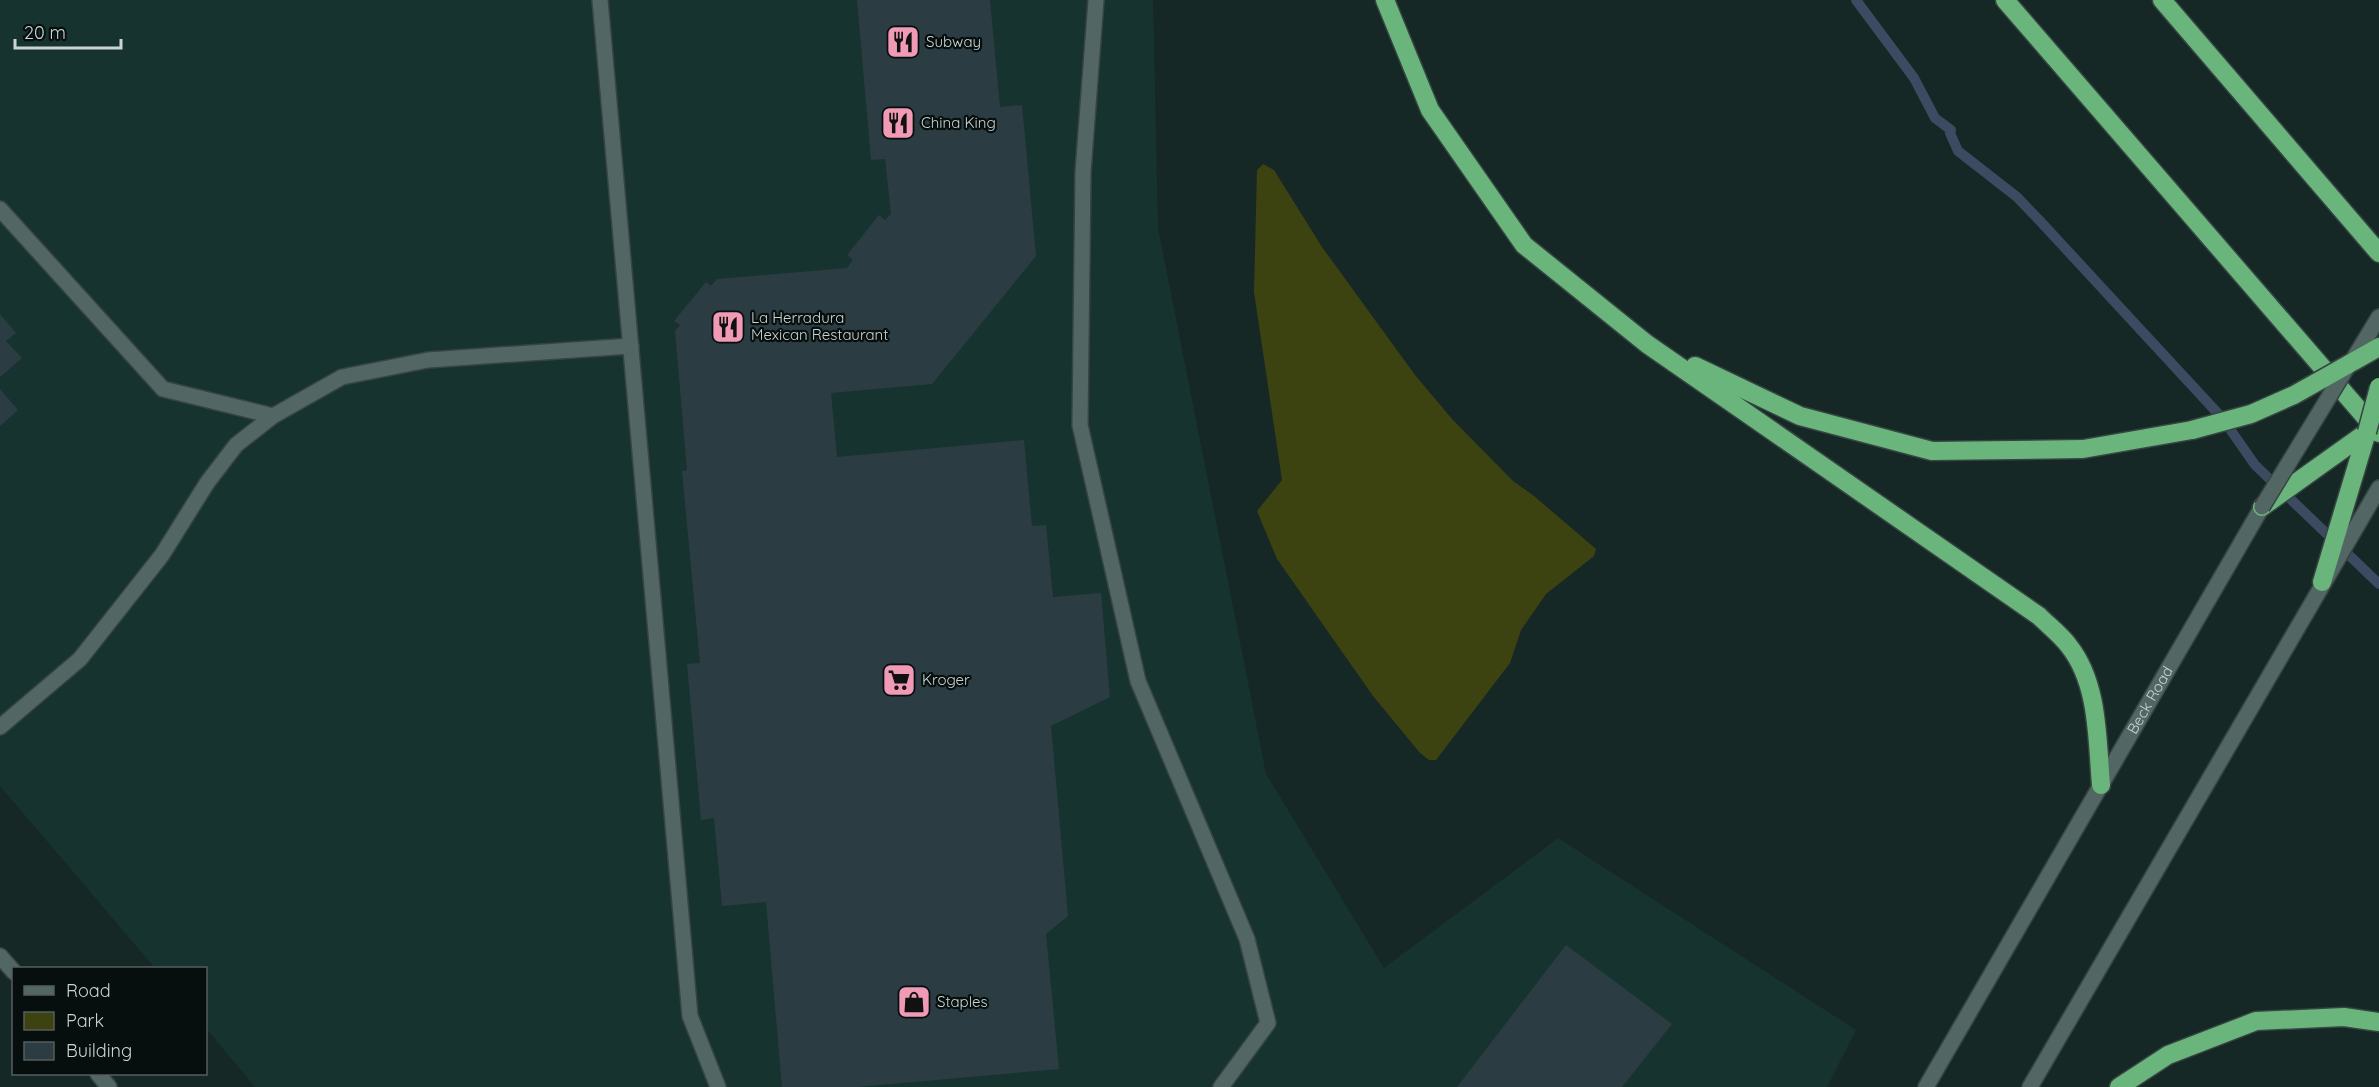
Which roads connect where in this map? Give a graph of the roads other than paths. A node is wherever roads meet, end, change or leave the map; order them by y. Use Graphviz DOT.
graph roads {
  1 [pos="600,0"];
  2 [pos="1096,0"];
  3 [pos="1385,0"];
  4 [pos="2005,0"];
  5 [pos="2162,0"];
  6 [pos="0,209"];
  7 [pos="2379,253"];
  8 [pos="2379,317"];
  9 [pos="1647,344"];
  10 [pos="631,346"];
  11 [pos="2379,347"];
  12 [pos="2349,364"];
  13 [pos="2379,387"];
  14 [pos="273,416"];
  15 [pos="2375,430"];
  16 [pos="2379,488"];
  17 [pos="2262,507"];
  18 [pos="2322,582"];
  19 [pos="0,727"];
  20 [pos="2101,786"];
  21 [pos="0,956"];
  22 [pos="12,970"];
  23 [pos="2379,1022"];
  24 [pos="99,1075"];
  25 [pos="109,1087"];
  26 [pos="718,1087"];
  27 [pos="1221,1087"];
  28 [pos="1926,1087"];
  29 [pos="2030,1087"];
  30 [pos="2119,1087"];
  1 -- 10 [label="main road"];
  2 -- 27 [label="main road"];
  3 -- 9 [label="highway"];
  4 -- 15 [label="highway"];
  5 -- 7 [label="highway"];
  6 -- 14 [label="main road"];
  8 -- 12 [label="main road, Beck Road"];
  9 -- 12 [label="highway, bridge"];
  9 -- 20 [label="highway"];
  10 -- 14 [label="main road"];
  10 -- 26 [label="main road"];
  11 -- 12 [label="highway"];
  12 -- 17 [label="main road, Beck Road, bridge"];
  13 -- 15 [label="highway, bridge"];
  14 -- 19 [label="main road"];
  15 -- 17 [label="highway, bridge"];
  15 -- 18 [label="highway"];
  16 -- 18 [label="main road"];
  17 -- 20 [label="main road, Beck Road"];
  18 -- 29 [label="main road"];
  20 -- 28 [label="main road, Beck Road"];
  21 -- 22 [label="main road"];
  23 -- 30 [label="highway"];
  24 -- 25 [label="main road"];
}
